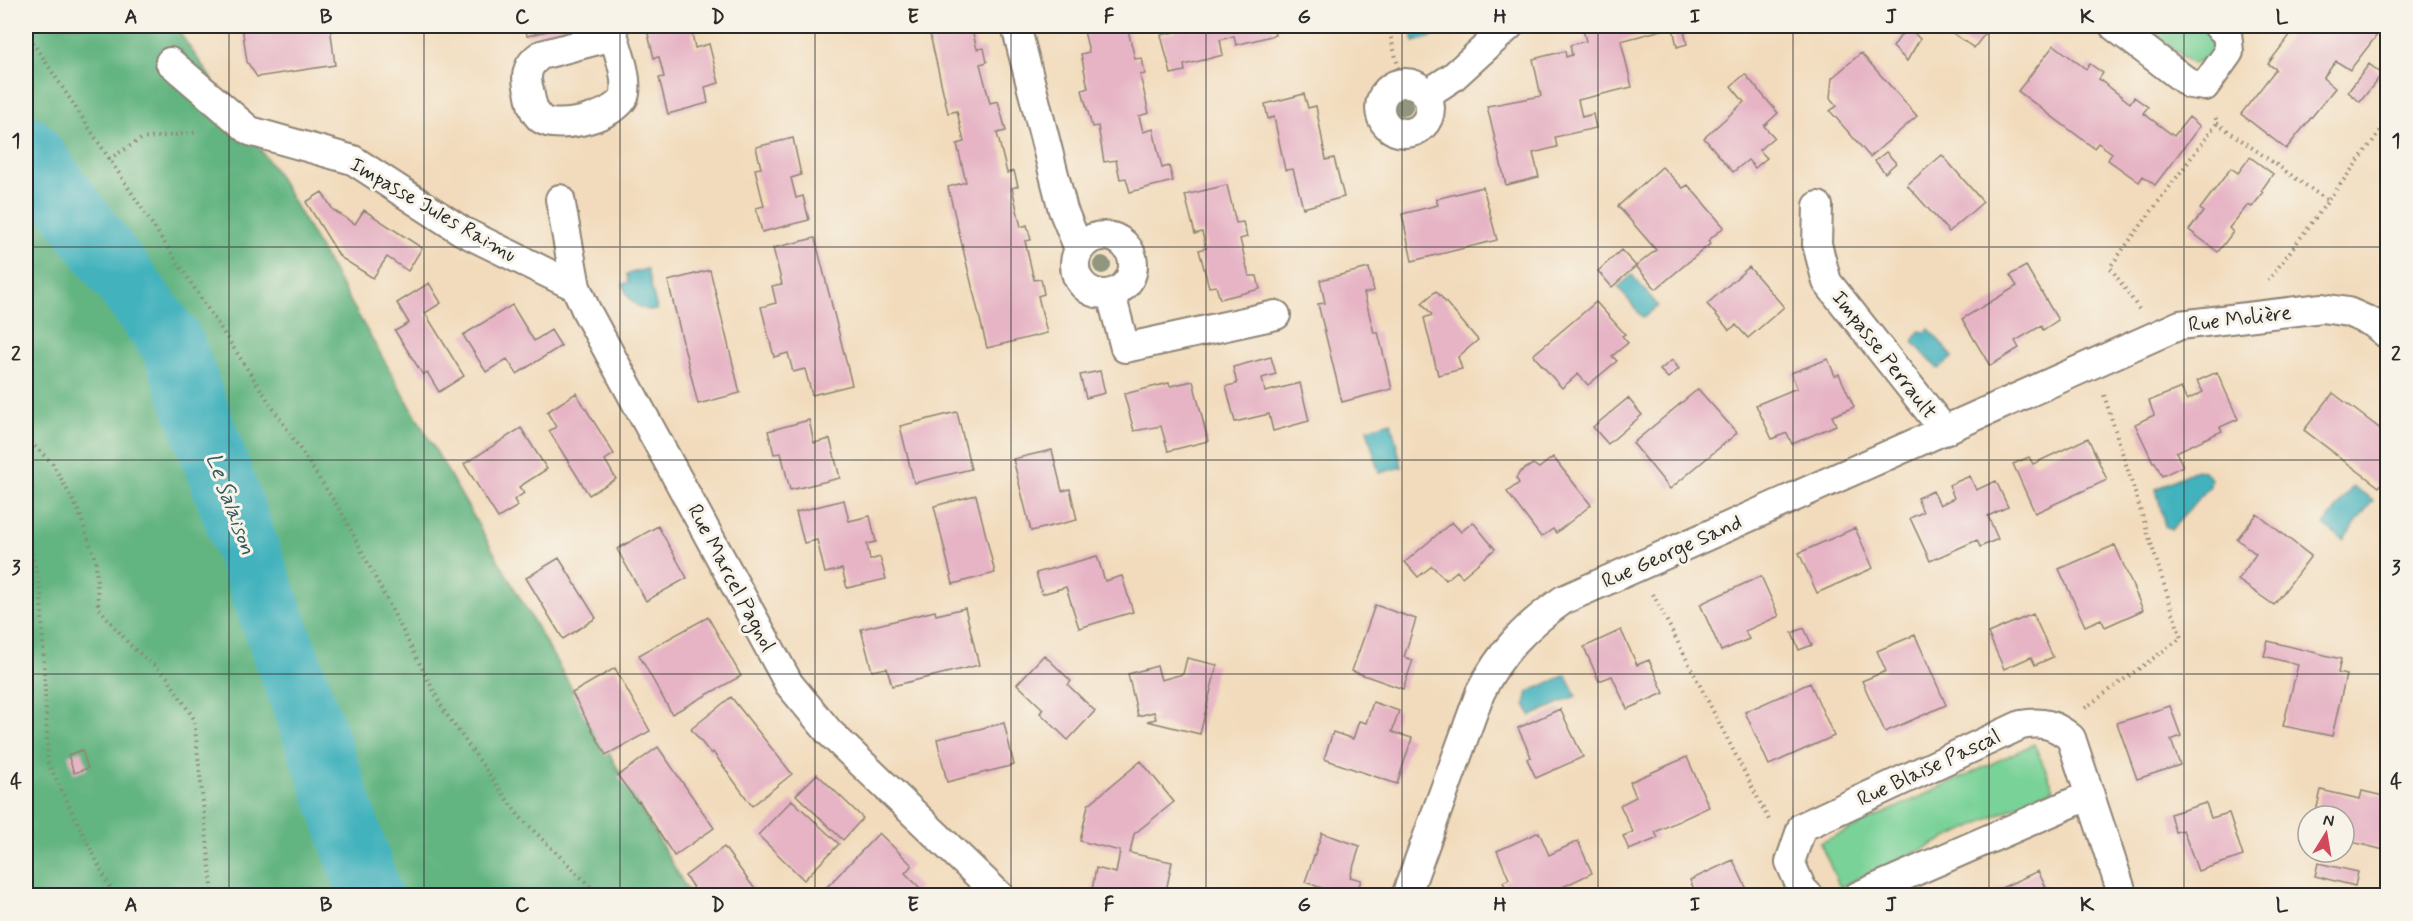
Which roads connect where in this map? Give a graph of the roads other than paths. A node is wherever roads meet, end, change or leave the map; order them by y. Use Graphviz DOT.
graph roads {
  1 [pos="1016,26"];
  2 [pos="1509,26"];
  3 [pos="2114,26"];
  4 [pos="2231,28"];
  5 [pos="170,62"];
  6 [pos="1414,88"];
  7 [pos="560,199"];
  8 [pos="1818,206"];
  9 [pos="1079,249"];
  10 [pos="576,287"];
  11 [pos="1111,294"];
  12 [pos="1276,315"];
  13 [pos="2388,335"];
  14 [pos="2093,363"];
  15 [pos="1945,431"];
  16 [pos="2090,795"];
  17 [pos="990,891"];
  18 [pos="1412,893"];
  19 [pos="1809,896"];
  20 [pos="1858,896"];
  21 [pos="2123,896"];
  1 -- 9 [label="street"];
  2 -- 6 [label="street"];
  3 -- 4 [label="street"];
  5 -- 10 [label="street, Impasse Jules Raimu"];
  7 -- 10 [label="street, Rue Marcel Pagnol"];
  8 -- 15 [label="street, Impasse Perrault"];
  9 -- 11 [label="street"];
  9 -- 11 [label="street"];
  10 -- 17 [label="street, Rue Marcel Pagnol"];
  11 -- 12 [label="street"];
  13 -- 14 [label="street, Rue Molière"];
  14 -- 15 [label="street, Rue George Sand"];
  15 -- 18 [label="street, Rue George Sand"];
  16 -- 19 [label="street, Rue Blaise Pascal"];
  16 -- 20 [label="street"];
  16 -- 21 [label="street"];
}
